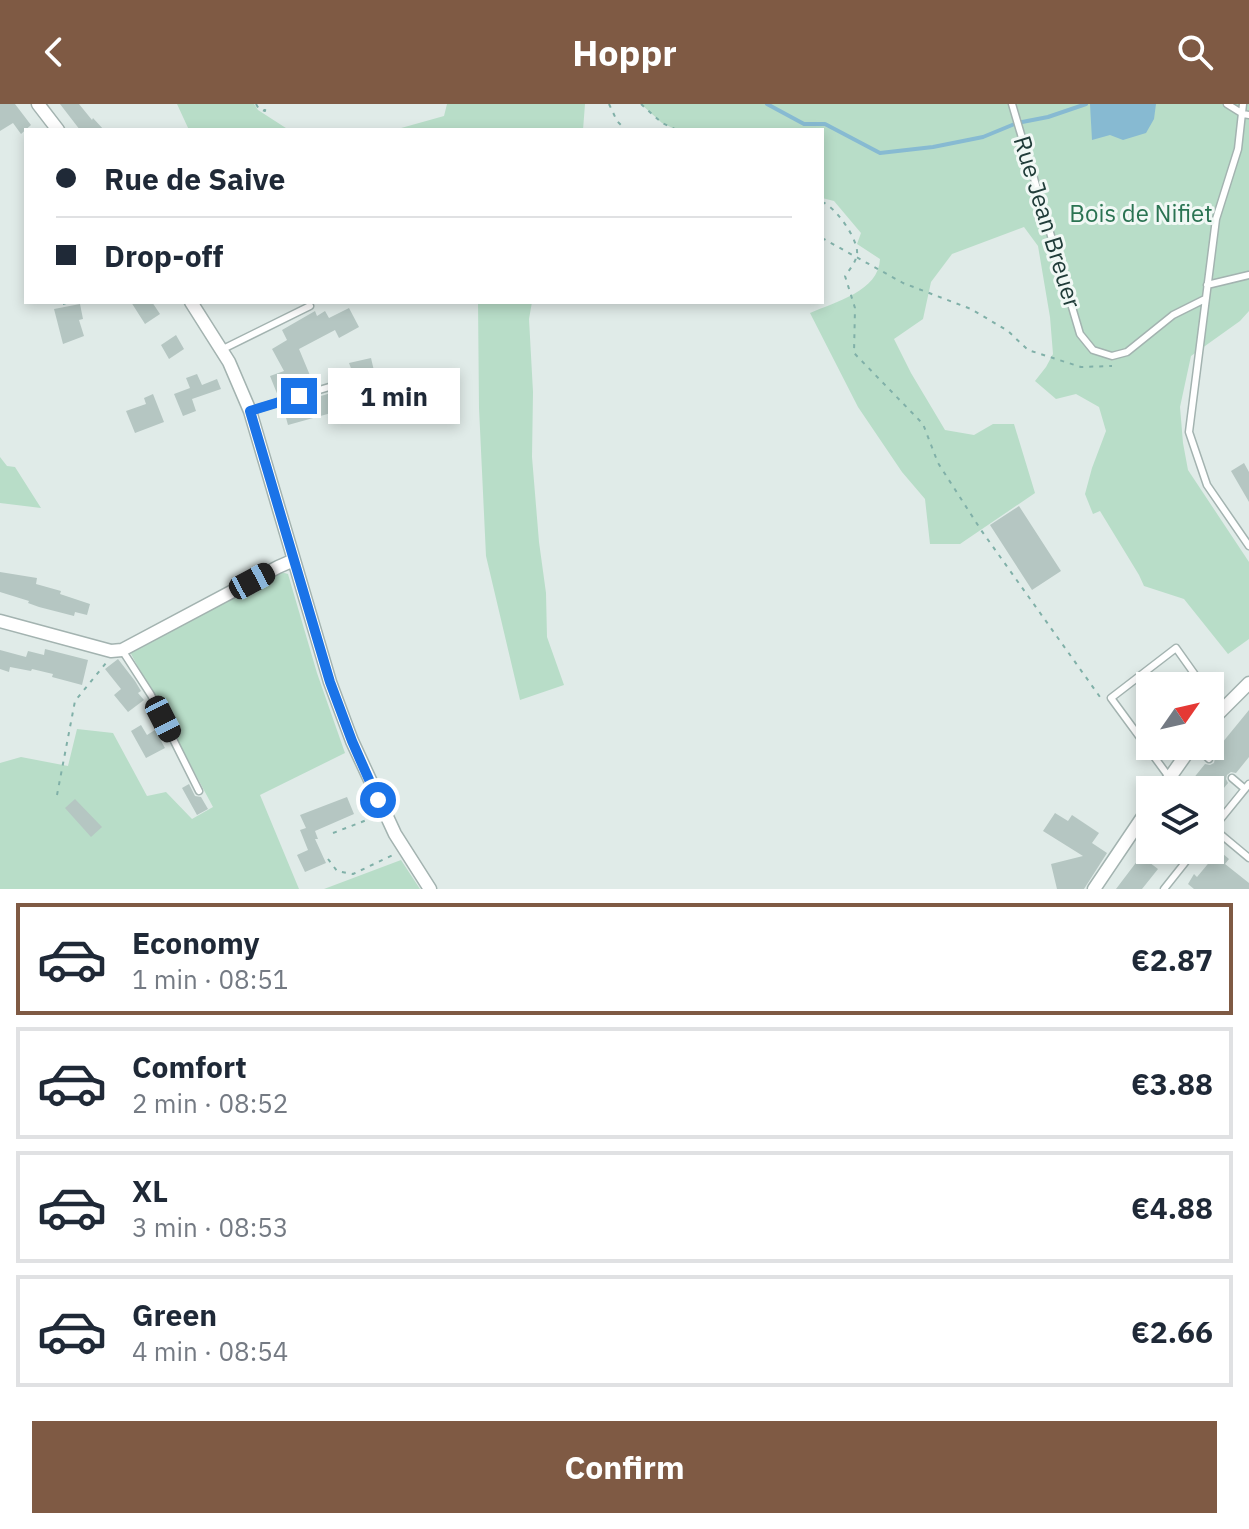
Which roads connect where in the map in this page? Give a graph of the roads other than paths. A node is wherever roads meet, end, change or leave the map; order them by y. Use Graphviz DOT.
graph roads {
  1 [pos="38,104"];
  2 [pos="1012,104"];
  3 [pos="1227,104"];
  4 [pos="1243,104"];
  5 [pos="1246,115"];
  6 [pos="56,128"];
  7 [pos="1249,275"];
  8 [pos="1207,285"];
  9 [pos="1205,299"];
  10 [pos="192,304"];
  11 [pos="310,306"];
  12 [pos="221,350"];
  13 [pos="349,381"];
  14 [pos="250,411"];
  15 [pos="1249,546"];
  16 [pos="294,560"];
  17 [pos="0,621"];
  18 [pos="116,651"];
  19 [pos="1145,672"];
  20 [pos="1193,672"];
  21 [pos="1136,679"];
  22 [pos="1249,683"];
  23 [pos="1224,706"];
  24 [pos="1136,732"];
  25 [pos="1183,760"];
  26 [pos="1170,776"];
  27 [pos="1232,778"];
  28 [pos="1247,787"];
  29 [pos="199,791"];
  30 [pos="1224,815"];
  31 [pos="1136,827"];
  32 [pos="1224,839"];
  33 [pos="1249,858"];
  34 [pos="1184,864"];
  35 [pos="430,889"];
  36 [pos="1094,889"];
  37 [pos="1164,889"];
  1 -- 6 [label="street"];
  2 -- 9 [label="lane, Rue Jean Breuer"];
  3 -- 5 [label="lane"];
  4 -- 5 [label="lane"];
  5 -- 8 [label="lane"];
  7 -- 8 [label="lane"];
  8 -- 9 [label="lane"];
  9 -- 15 [label="lane"];
  10 -- 12 [label="street"];
  11 -- 12 [label="lane"];
  12 -- 14 [label="street"];
  13 -- 14 [label="lane"];
  14 -- 16 [label="street"];
  16 -- 18 [label="street"];
  16 -- 35 [label="street"];
  17 -- 18 [label="street"];
  18 -- 29 [label="lane"];
  19 -- 20 [label="lane"];
  21 -- 24 [label="lane"];
  22 -- 23 [label="street"];
  25 -- 26 [label="street"];
  27 -- 28 [label="lane"];
  28 -- 30 [label="lane"];
  31 -- 36 [label="street"];
  32 -- 33 [label="lane"];
  34 -- 37 [label="lane"];
}
